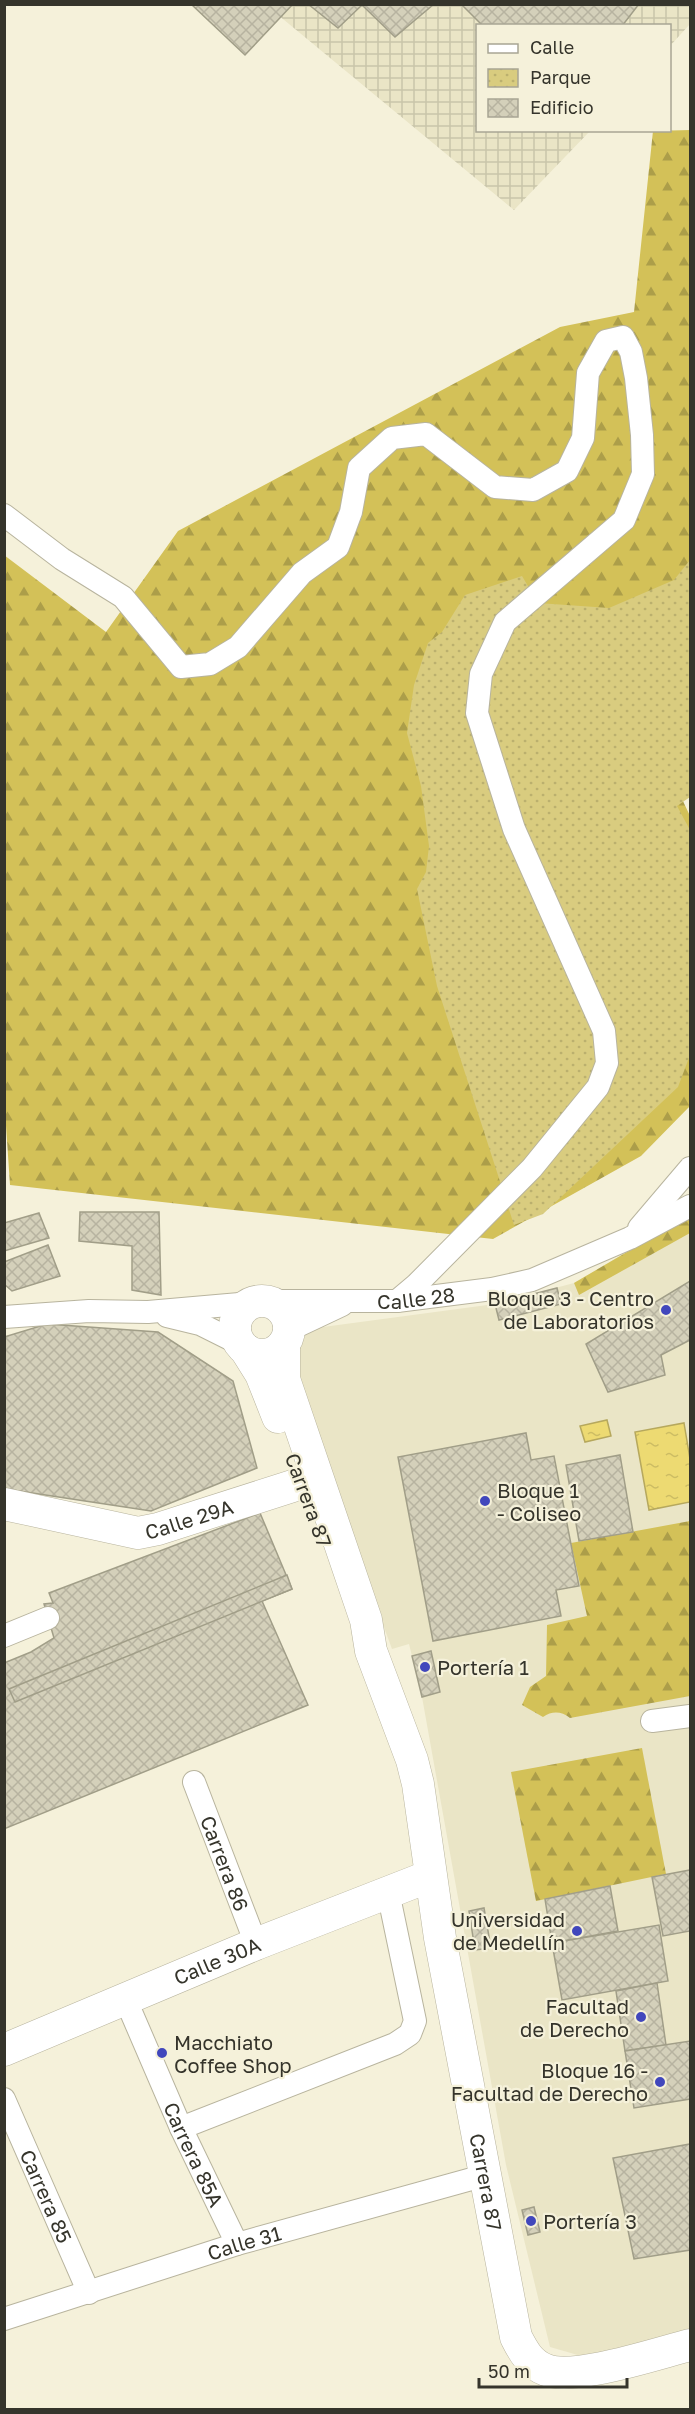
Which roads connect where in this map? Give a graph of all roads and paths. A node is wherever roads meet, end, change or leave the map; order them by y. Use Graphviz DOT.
graph roads {
  1 [pos="4,514"];
  2 [pos="690,1168"];
  3 [pos="690,1206"];
  4 [pos="630,1238"];
  5 [pos="358,1301"];
  6 [pos="397,1301"];
  7 [pos="260,1302"];
  8 [pos="148,1312"];
  9 [pos="4,1317"];
  10 [pos="287,1337"];
  11 [pos="243,1347"];
  12 [pos="302,1483"];
  13 [pos="4,1504"];
  14 [pos="48,1618"];
  15 [pos="4,1636"];
  16 [pos="371,1651"];
  17 [pos="690,1716"];
  18 [pos="652,1722"];
  19 [pos="194,1782"];
  20 [pos="430,1876"];
  21 [pos="388,1892"];
  22 [pos="256,1944"];
  23 [pos="125,1998"];
  24 [pos="4,2050"];
  25 [pos="4,2099"];
  26 [pos="181,2128"];
  27 [pos="486,2175"];
  28 [pos="237,2244"];
  29 [pos="89,2293"];
  30 [pos="4,2319"];
  31 [pos="690,2345"];
  1 -- 6 [label="street"];
  2 -- 4 [label="street"];
  3 -- 4 [label="street, Calle 28"];
  4 -- 6 [label="street, Calle 28"];
  5 -- 6 [label="street, Calle 28"];
  5 -- 7 [label="street, Calle 28"];
  5 -- 10 [label="street"];
  7 -- 8 [label="street, Calle 28"];
  7 -- 10 [label="street"];
  7 -- 11 [label="street"];
  8 -- 9 [label="street, Calle 28"];
  8 -- 11 [label="street"];
  10 -- 11 [label="street"];
  10 -- 16 [label="street, Carrera 87"];
  11 -- 12 [label="street, Carrera 87"];
  12 -- 13 [label="street, Calle 29A"];
  12 -- 16 [label="street, Carrera 87"];
  14 -- 15 [label="street"];
  16 -- 20 [label="street, Carrera 87"];
  17 -- 18 [label="street"];
  19 -- 22 [label="street, Carrera 86"];
  20 -- 21 [label="street, Calle 30A"];
  20 -- 27 [label="street, Carrera 87"];
  21 -- 22 [label="street, Calle 30A"];
  21 -- 26 [label="street"];
  22 -- 23 [label="street, Calle 30A"];
  23 -- 24 [label="street, Calle 30A"];
  23 -- 26 [label="street, Carrera 85A"];
  25 -- 29 [label="street, Carrera 85"];
  26 -- 28 [label="street, Carrera 85A"];
  27 -- 28 [label="street, Calle 31"];
  27 -- 31 [label="street, Carrera 87"];
  28 -- 29 [label="street, Calle 31"];
  29 -- 30 [label="street, Calle 31"];
}
